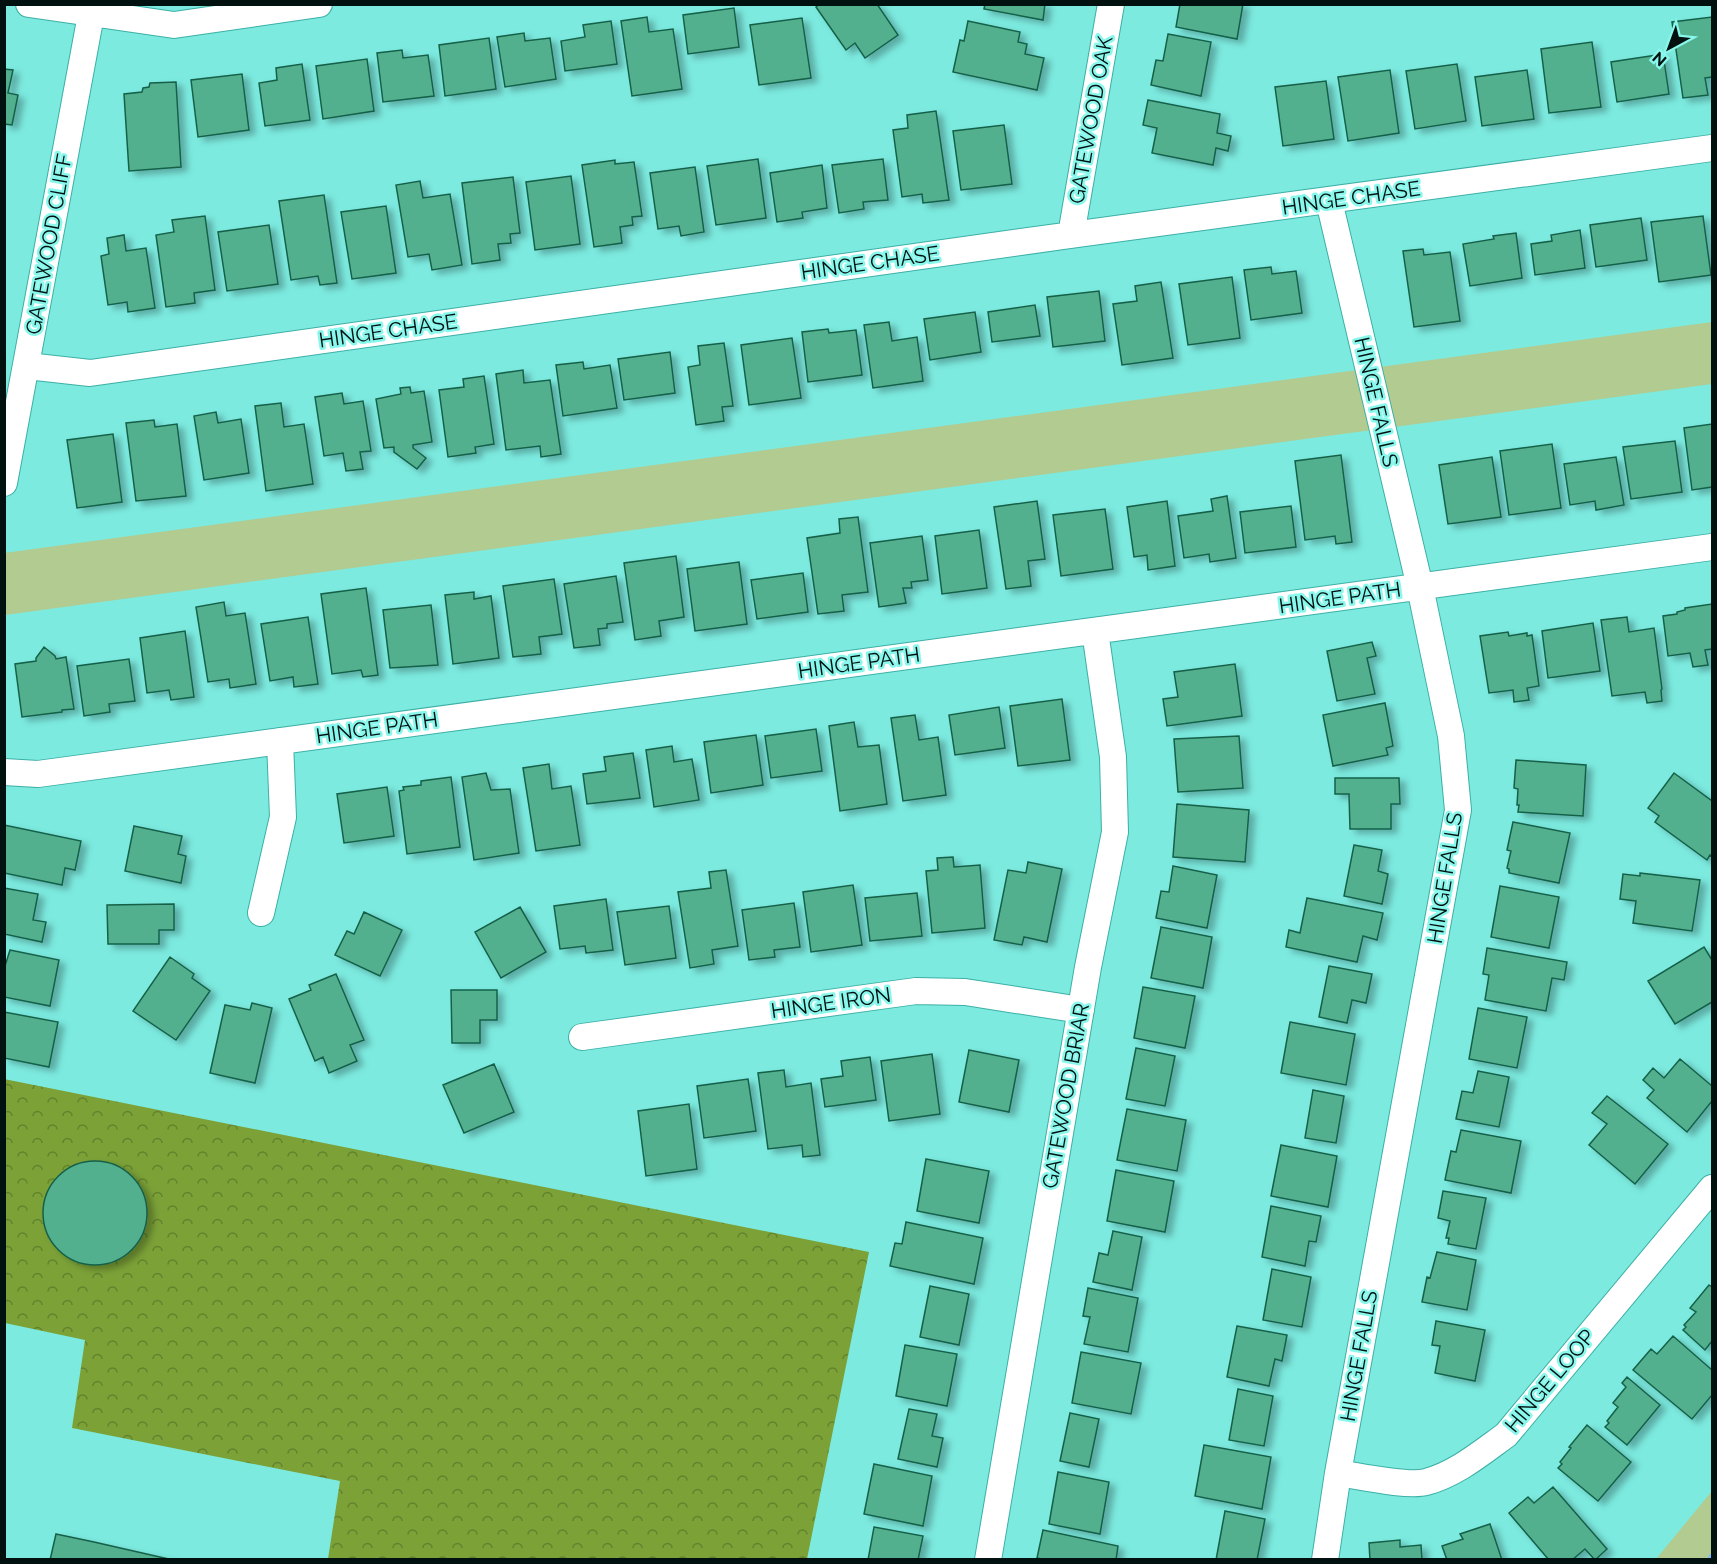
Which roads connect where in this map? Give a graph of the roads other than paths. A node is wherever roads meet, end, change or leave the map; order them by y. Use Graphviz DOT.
graph roads {
  1 [pos="29,4"];
  2 [pos="319,4"];
  3 [pos="1111,4"];
  4 [pos="92,9"];
  5 [pos="1713,148"];
  6 [pos="1329,201"];
  7 [pos="1071,235"];
  8 [pos="27,366"];
  9 [pos="4,483"];
  10 [pos="1713,547"];
  11 [pos="1420,587"];
  12 [pos="1095,631"];
  13 [pos="280,741"];
  14 [pos="4,772"];
  15 [pos="261,913"];
  16 [pos="1081,1010"];
  17 [pos="582,1037"];
  18 [pos="1713,1188"];
  19 [pos="1338,1473"];
  20 [pos="988,1560"];
  21 [pos="1325,1560"];
  1 -- 4 [label="street"];
  2 -- 4 [label="street"];
  3 -- 7 [label="street, GATEWOOD OAK"];
  4 -- 8 [label="street, GATEWOOD CLIFF"];
  5 -- 6 [label="street, HINGE CHASE"];
  6 -- 7 [label="street, HINGE CHASE"];
  6 -- 11 [label="street, HINGE FALLS"];
  7 -- 8 [label="street, HINGE CHASE"];
  8 -- 9 [label="street, GATEWOOD CLIFF"];
  10 -- 11 [label="street, HINGE PATH"];
  11 -- 12 [label="street, HINGE PATH"];
  11 -- 19 [label="street, HINGE FALLS"];
  12 -- 13 [label="street, HINGE PATH"];
  12 -- 16 [label="street, GATEWOOD BRIAR"];
  13 -- 14 [label="street, HINGE PATH"];
  13 -- 15 [label="street"];
  16 -- 17 [label="street, HINGE IRON"];
  16 -- 20 [label="street, GATEWOOD BRIAR"];
  18 -- 19 [label="street, HINGE LOOP"];
  19 -- 21 [label="street, HINGE FALLS"];
}
